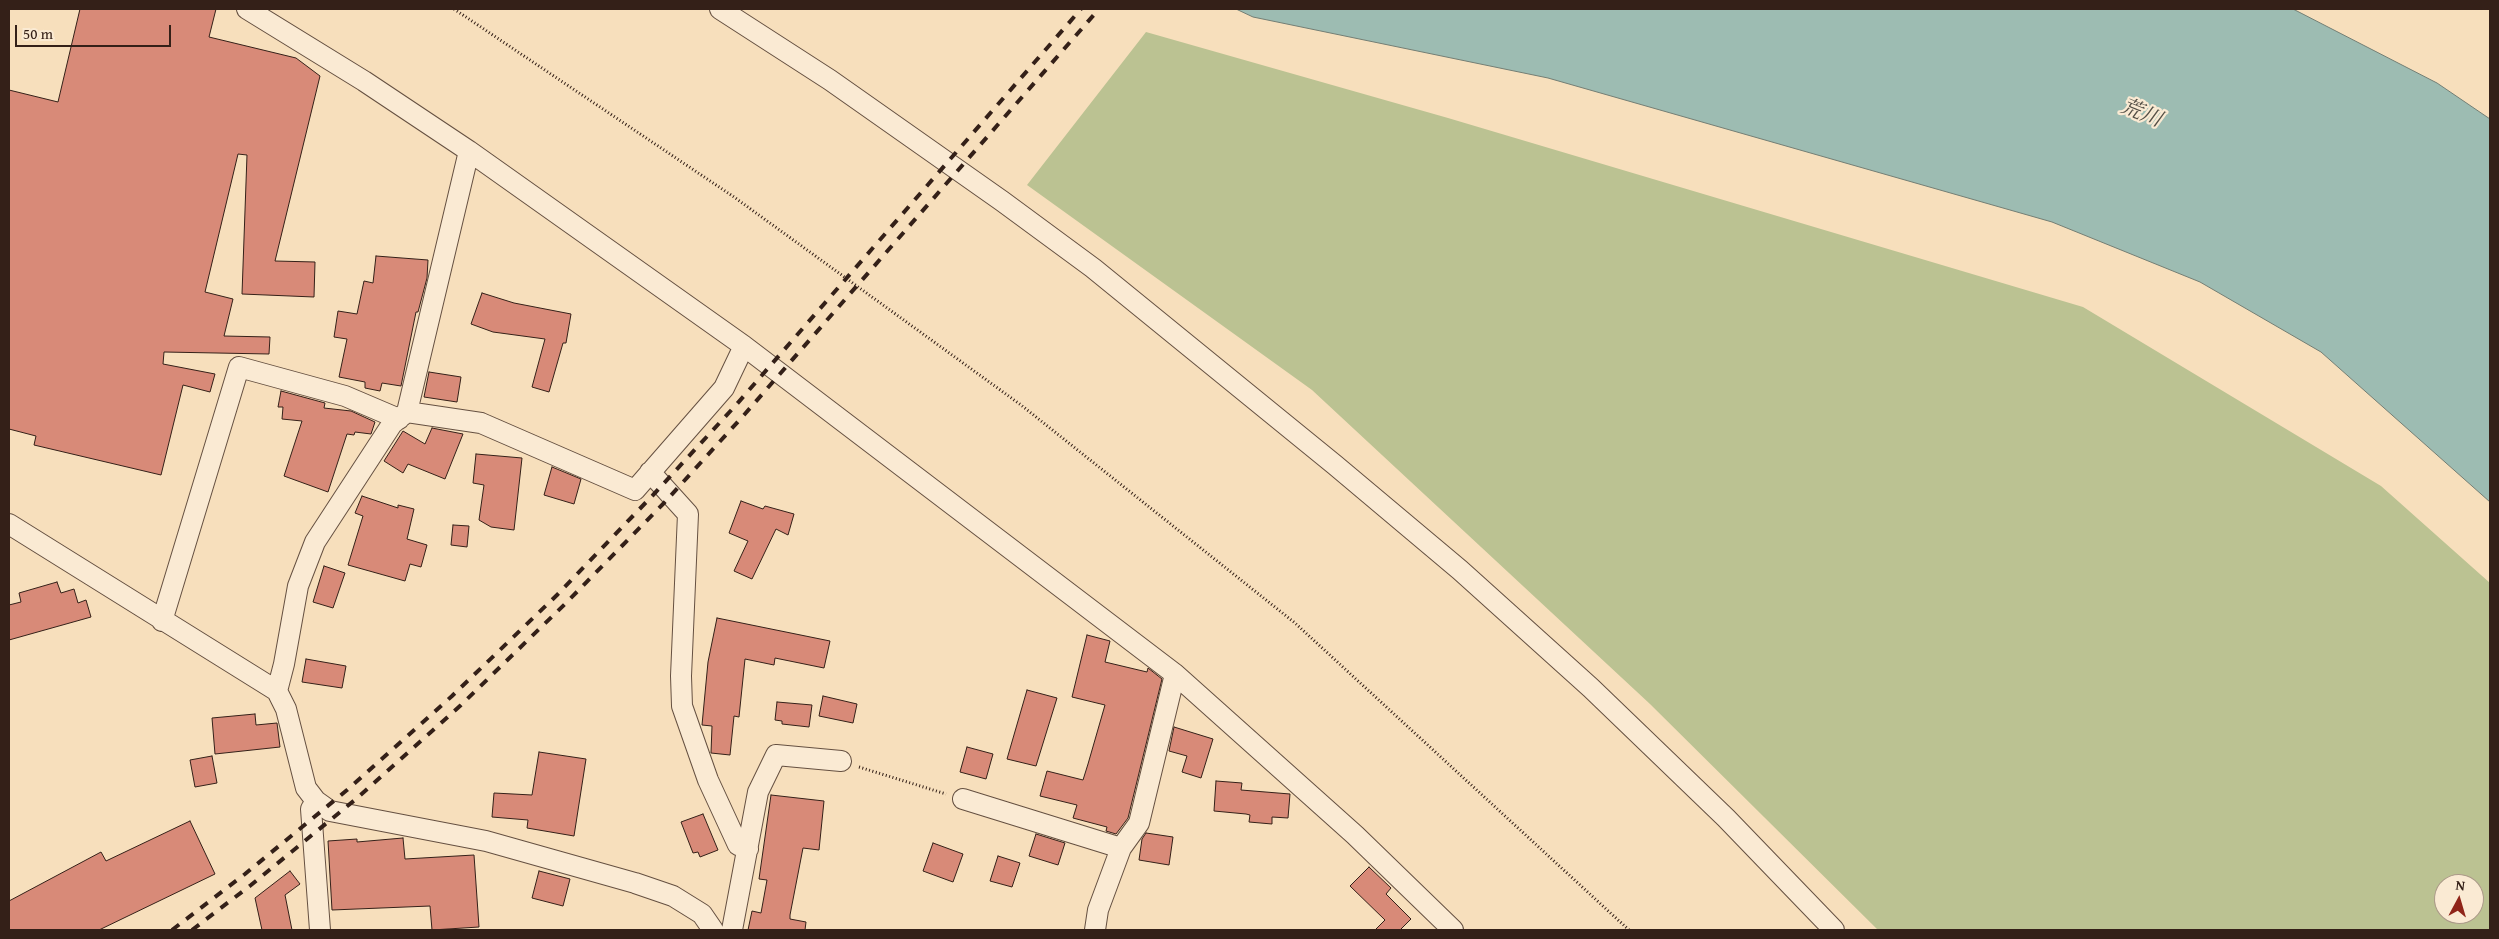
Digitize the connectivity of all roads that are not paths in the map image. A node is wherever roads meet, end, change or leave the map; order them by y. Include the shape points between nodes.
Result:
1 (246, 9) edge
2 (720, 9) edge
3 (469, 152) junction
4 (744, 346) junction
5 (403, 415) junction
6 (650, 472) junction
7 (9, 524) edge
8 (162, 621) junction
9 (1175, 674) junction
10 (277, 691) junction
11 (842, 761) road end
12 (963, 799) road end
13 (316, 801) junction
14 (1122, 848) junction
15 (748, 849) junction
16 (703, 925) edge
17 (320, 930) edge
18 (732, 930) edge
19 (1096, 930) edge
20 (1452, 930) edge
21 (1834, 930) edge

1 - 3 street via 364,80
2 - 21 street via 830,80 1063,246 1335,465 1460,570 1591,688 1726,818
3 - 4 street
3 - 5 street
4 - 6 street via 724,388
4 - 9 street
5 - 6 street via 481,423 635,490
5 - 8 street via 240,367
5 - 10 street via 392,424 315,542 298,586
6 - 15 street via 688,514 682,706 708,780 738,845
7 - 8 street
8 - 10 street
9 - 14 street via 1139,824
9 - 20 street via 1355,835
10 - 13 street via 286,709 306,788
11 - 15 street via 776,755 758,792
12 - 14 street
13 - 16 street via 330,811 486,841 635,883 673,896
13 - 17 street via 311,809
14 - 19 street via 1098,910
15 - 18 street

